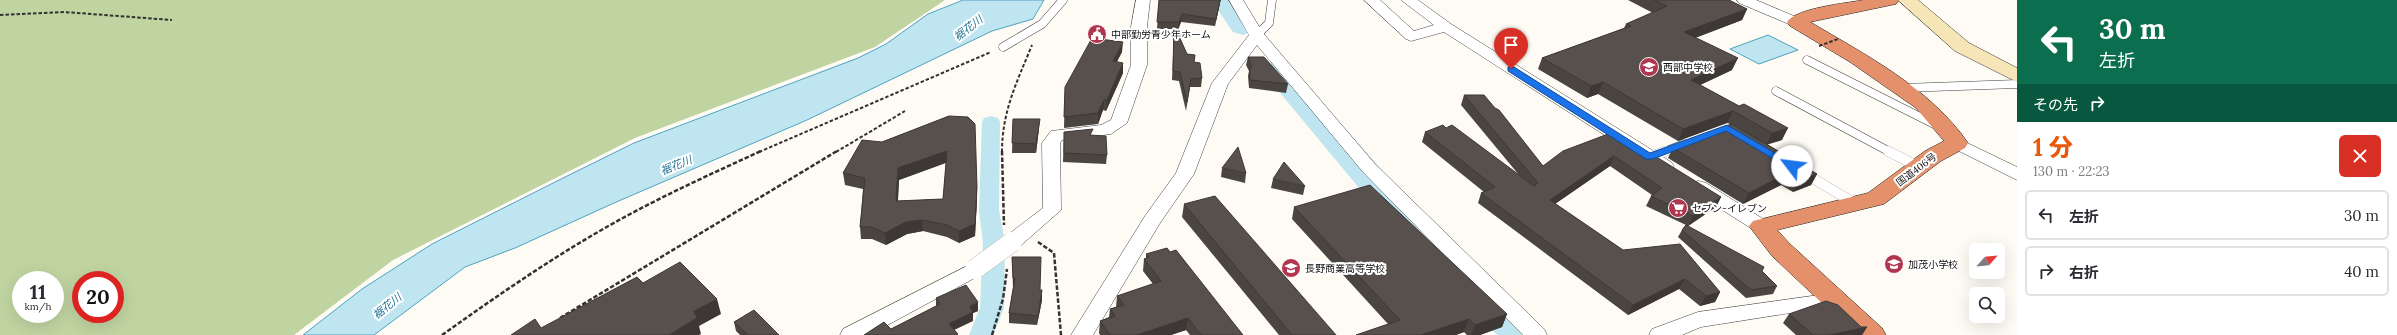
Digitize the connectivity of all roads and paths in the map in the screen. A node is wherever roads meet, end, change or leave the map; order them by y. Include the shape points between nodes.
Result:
1 (1063, 0) edge
2 (1143, 0) edge
3 (1236, 0) edge
4 (1272, 0) edge
5 (1371, 0) edge
6 (1408, 0) edge
7 (1744, 0) edge
8 (1890, 0) edge
9 (1907, 0) edge
10 (0, 15) edge
11 (172, 20) dead end
12 (1796, 22) junction
13 (1042, 24) junction
14 (1446, 27) junction
15 (1257, 35) junction
16 (1838, 39) dead end
17 (1819, 46) dead end
18 (1003, 47) joint
19 (1807, 60) dead end
20 (2017, 76) edge
21 (2017, 84) edge
22 (1900, 88) junction
23 (1776, 91) dead end
24 (905, 111) dead end
25 (1951, 136) junction
26 (1692, 141) edge
27 (1650, 157) junction
28 (1919, 167) junction
29 (1796, 168) edge
30 (2017, 174) edge
31 (1858, 205) junction
32 (1761, 226) junction
33 (1014, 235) junction
34 (1006, 263) dead end
35 (1834, 300) junction
36 (554, 322) edge
37 (442, 335) edge
38 (850, 335) edge
39 (992, 335) edge
40 (1061, 335) edge
41 (1082, 335) edge
42 (1536, 335) edge
43 (1660, 335) edge
44 (1873, 335) edge

1 - 13 lane
2 - 33 street via 1139,27 1139,65 1118,123 1105,130 1057,135 1051,143 1052,210
3 - 15 street
4 - 15 lane via 1270,23
5 - 14 street via 1411,36
6 - 14 street
7 - 12 street
8 - 12 highway via 1807,17
9 - 20 street via 1962,47
10 - 11 path via 16,12 88,14
12 - 22 highway via 1857,58
13 - 18 lane
13 - 33 path via 1006,111 1002,130
14 - 27 street
15 - 41 street via 1220,84 1185,174 1152,220
15 - 42 street via 1369,168
16 - 17 path, bridge
18 - 37 path via 764,149 636,211 506,289
19 - 25 lane
21 - 22 lane
22 - 25 highway via 1923,104
23 - 28 lane
24 - 36 path via 738,209
25 - 28 highway, 国道406号
25 - 30 street
26 - 27 lane
27 - 32 street
28 - 31 highway, 国道406号 via 1876,199
29 - 31 lane
31 - 32 highway, 国道406号
32 - 35 highway via 1781,250
33 - 38 street, bridge via 975,270
33 - 40 path via 1054,253
34 - 39 path via 1003,299
35 - 43 street via 1698,320
35 - 44 highway

